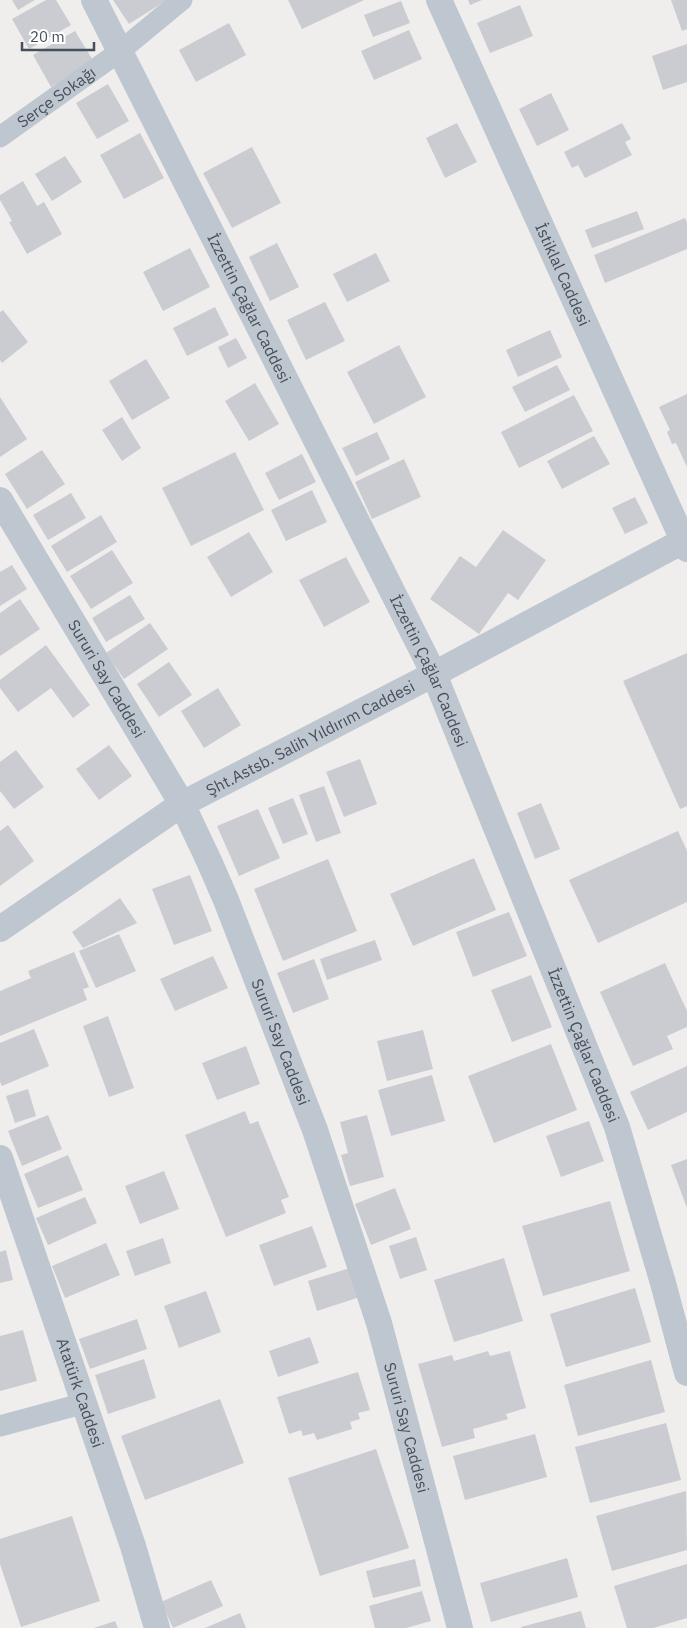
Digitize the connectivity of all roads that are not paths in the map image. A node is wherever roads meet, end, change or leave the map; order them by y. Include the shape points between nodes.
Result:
1 (94, 0) edge
2 (182, 0) edge
3 (439, 0) edge
4 (119, 52) junction
5 (0, 137) edge
6 (0, 500) edge
7 (686, 543) edge
8 (434, 674) junction
9 (182, 804) junction
10 (0, 929) edge
11 (0, 1158) edge
12 (687, 1373) edge
13 (85, 1403) junction
14 (0, 1426) edge
15 (156, 1628) edge
16 (460, 1628) edge

1 - 4 street, İzzettin Çağlar Caddesi
2 - 4 street, Serçe Sokağı
3 - 7 street, İstiklal Caddesi
4 - 5 street, Serçe Sokağı
4 - 8 street, İzzettin Çağlar Caddesi
6 - 9 street, Sururi Say Caddesi
7 - 8 street, Şht.Astsb. Salih Yıldırım Caddesi
8 - 9 street, Şht.Astsb. Salih Yıldırım Caddesi
8 - 12 street, İzzettin Çağlar Caddesi via 617,1127
9 - 10 street, Şht.Astsb. Salih Yıldırım Caddesi
9 - 16 street, Sururi Say Caddesi via 226,900 315,1130 379,1323
11 - 13 street, Atatürk Caddesi
13 - 14 street
13 - 15 street, Atatürk Caddesi via 133,1546

